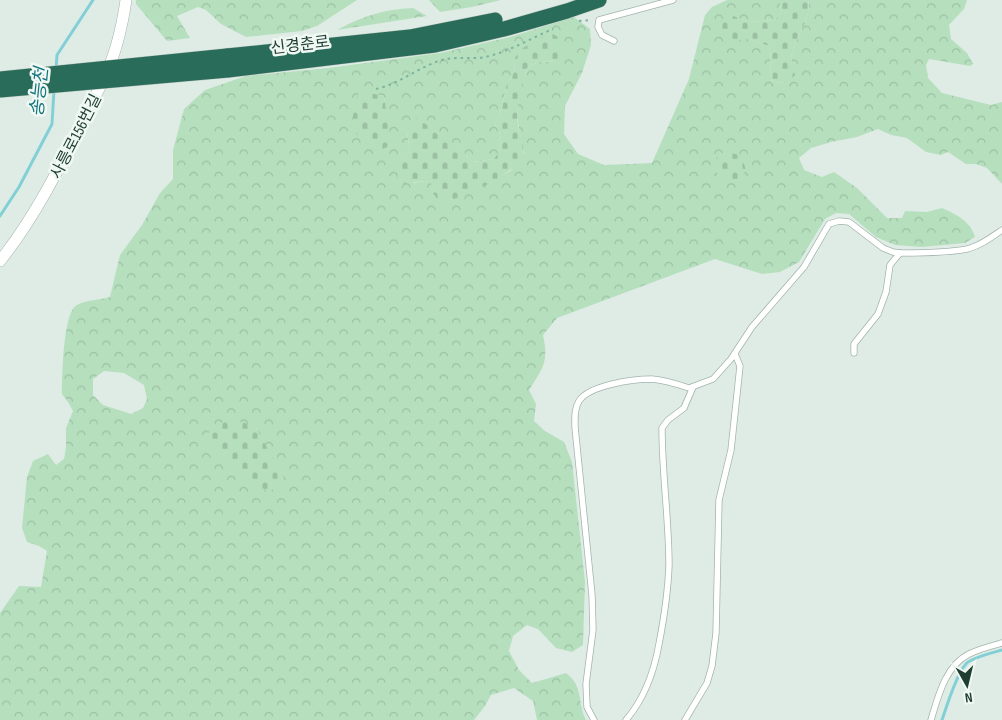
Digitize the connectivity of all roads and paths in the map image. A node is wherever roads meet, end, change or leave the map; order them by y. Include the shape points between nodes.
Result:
1 (126, 0) edge
2 (569, 0) edge
3 (599, 0) edge
4 (673, 0) edge
5 (599, 20) junction
6 (574, 23) dead end
7 (560, 27) dead end
8 (614, 41) dead end
9 (228, 63) junction
10 (0, 79) edge
11 (376, 89) dead end
12 (0, 90) edge
13 (1002, 230) edge
14 (900, 253) junction
15 (0, 262) edge
16 (854, 353) dead end
17 (735, 354) junction
18 (693, 387) junction
19 (1002, 643) edge
20 (594, 720) edge
21 (626, 720) edge
22 (685, 720) edge
23 (931, 720) edge

1 - 15 street, 사릉로156번길 via 110,66 103,81 40,201
2 - 9 highway, 신경춘로 via 489,22 410,37
3 - 9 highway, 신경춘로 via 504,29 435,45
4 - 5 lane
5 - 6 path
5 - 8 lane via 602,36
7 - 11 path via 497,54 437,61 390,86
9 - 10 highway, 신경춘로, bridge
9 - 12 highway, 신경춘로, bridge
13 - 14 lane via 969,248
14 - 16 lane via 890,265 886,292 878,314 854,344
14 - 17 lane via 883,248 849,222 829,224 804,267 752,327
17 - 18 lane via 713,379
17 - 22 lane via 740,366 731,450 719,500 716,633 712,666 707,684
18 - 20 lane via 651,379 602,387 579,400 575,413 592,604 587,707
18 - 21 lane via 684,408 662,428 668,589 654,668 644,696
19 - 23 lane via 974,652 957,663 943,685

